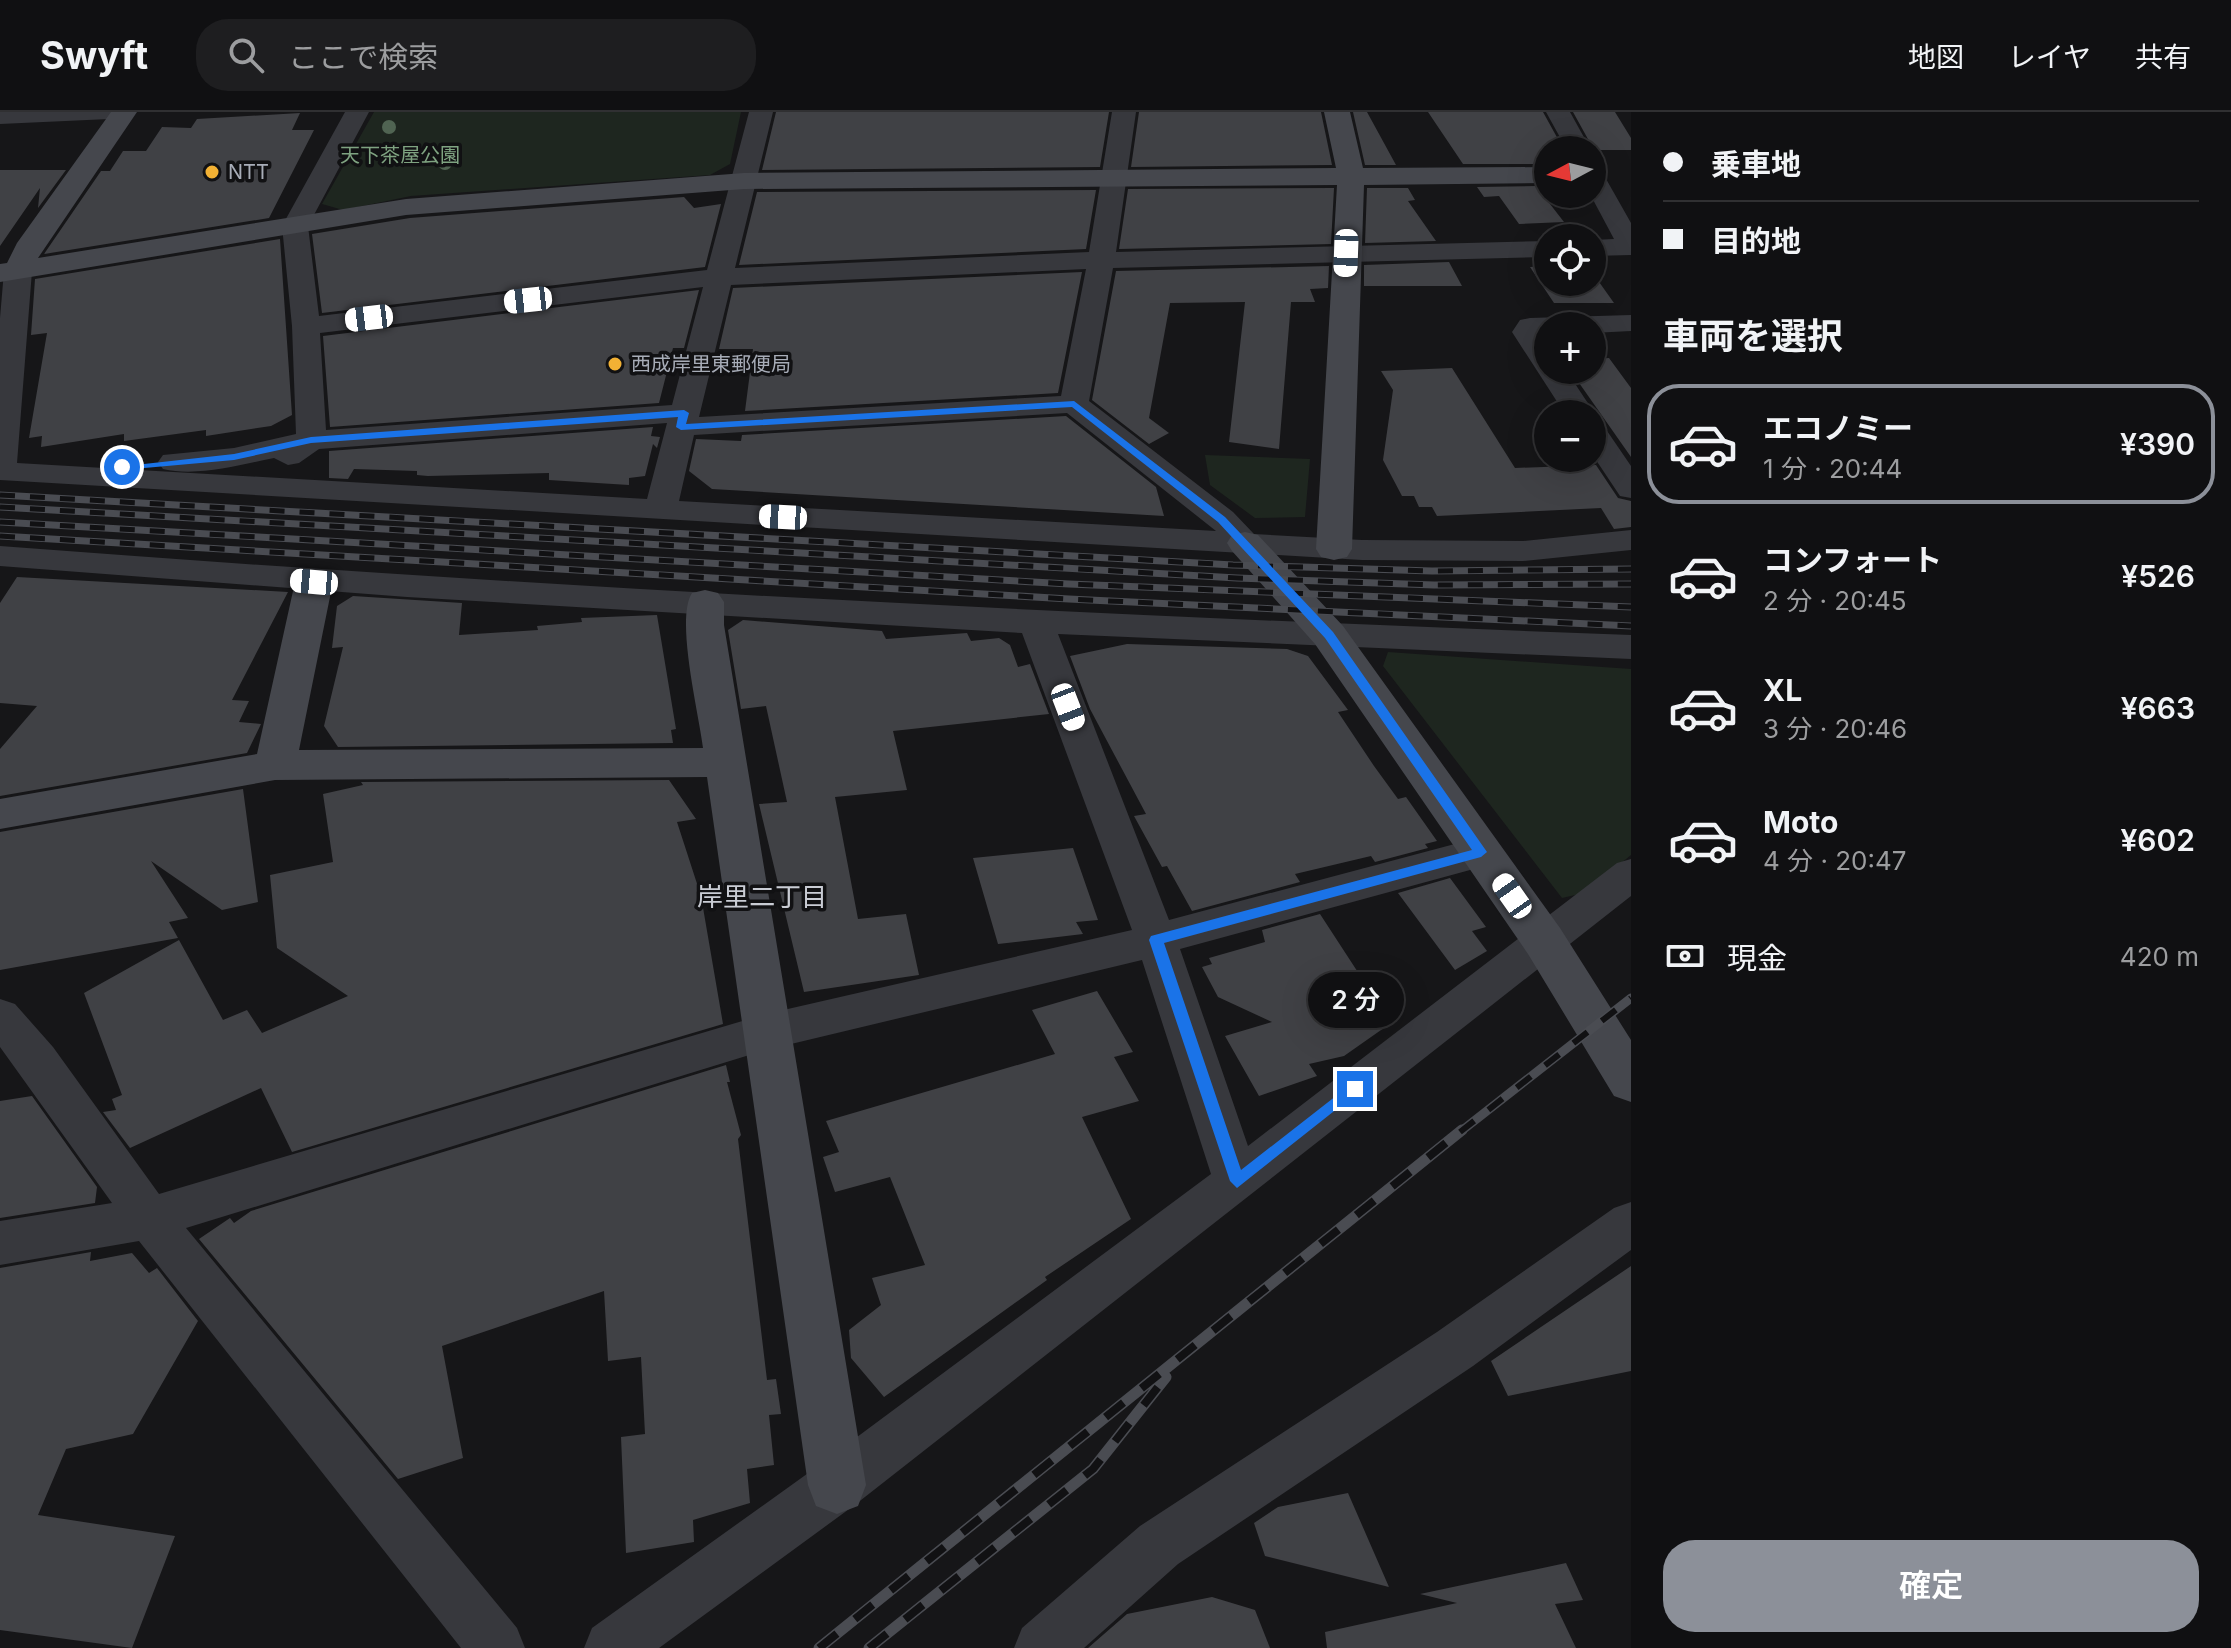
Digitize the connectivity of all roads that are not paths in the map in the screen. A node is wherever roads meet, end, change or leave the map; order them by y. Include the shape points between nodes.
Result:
1 (109, 112) edge
2 (124, 112) edge
3 (357, 112) edge
4 (761, 112) edge
5 (1124, 112) edge
6 (1337, 112) edge
7 (1558, 112) edge
8 (0, 117) edge
9 (1571, 136) edge
10 (1351, 174) junction
11 (1534, 175) edge
12 (1116, 179) junction
13 (744, 181) junction
14 (1606, 201) edge
15 (295, 226) junction
16 (1631, 247) edge
17 (1606, 248) edge
18 (1534, 249) edge
19 (1346, 253) junction
20 (1100, 260) junction
21 (9, 272) edge
22 (718, 277) junction
23 (1631, 323) edge
24 (1606, 324) edge
25 (306, 326) junction
26 (1534, 326) edge
27 (1534, 345) edge
28 (1074, 404) junction
29 (682, 420) junction
30 (311, 440) junction
31 (1606, 452) edge
32 (0, 471) edge
33 (39, 474) junction
34 (1631, 489) edge
35 (297, 490) junction
36 (660, 511) junction
37 (1631, 540) edge
38 (1245, 543) junction
39 (1334, 549) junction
40 (0, 556) edge
41 (314, 582) junction
42 (705, 602) junction
43 (1035, 620) junction
44 (1329, 635) junction
45 (1631, 647) edge
46 (726, 762) junction
47 (275, 765) junction
48 (0, 814) edge
49 (1481, 852) junction
50 (1631, 874) edge
51 (1156, 940) junction
52 (1544, 941) junction
53 (0, 1016) edge
54 (766, 1032) junction
55 (1631, 1082) edge
56 (1237, 1181) junction
57 (149, 1218) junction
58 (1631, 1223) edge
59 (0, 1243) edge
60 (837, 1485) junction
61 (497, 1648) edge
62 (612, 1648) edge
63 (1042, 1648) edge

1 - 8 street
2 - 21 street
3 - 15 street
4 - 13 street
5 - 12 street
6 - 10 street
7 - 9 street
10 - 11 street
10 - 12 street
10 - 19 street
12 - 13 street
12 - 20 street
13 - 15 street via 406,207
13 - 22 street
14 - 16 street
15 - 21 street
15 - 25 street
16 - 17 street
18 - 19 street
19 - 20 street
19 - 39 street
20 - 22 street
20 - 28 street
21 - 32 street
22 - 25 street
22 - 29 street
23 - 24 street
25 - 30 street
26 - 27 street via 1526,332
28 - 29 street
28 - 38 street via 1222,519
29 - 30 street
29 - 36 street
30 - 33 street via 234,457
30 - 35 street via 285,458 284,470
31 - 34 street
32 - 33 street
33 - 35 street
35 - 36 street
36 - 38 street
37 - 39 street via 1523,551
38 - 39 street
38 - 44 street
40 - 41 street
41 - 42 street
41 - 47 street
42 - 43 street
42 - 46 street
43 - 44 street
43 - 51 street
44 - 45 street
44 - 49 street
46 - 47 street
46 - 54 street
47 - 48 street
49 - 51 street
49 - 52 street
50 - 52 street
51 - 54 street
51 - 56 street
52 - 55 street
52 - 56 street
53 - 57 street
54 - 57 street
54 - 60 street
56 - 60 street
57 - 59 street
57 - 61 street
58 - 63 street via 1455,1349 1159,1545
60 - 62 street

